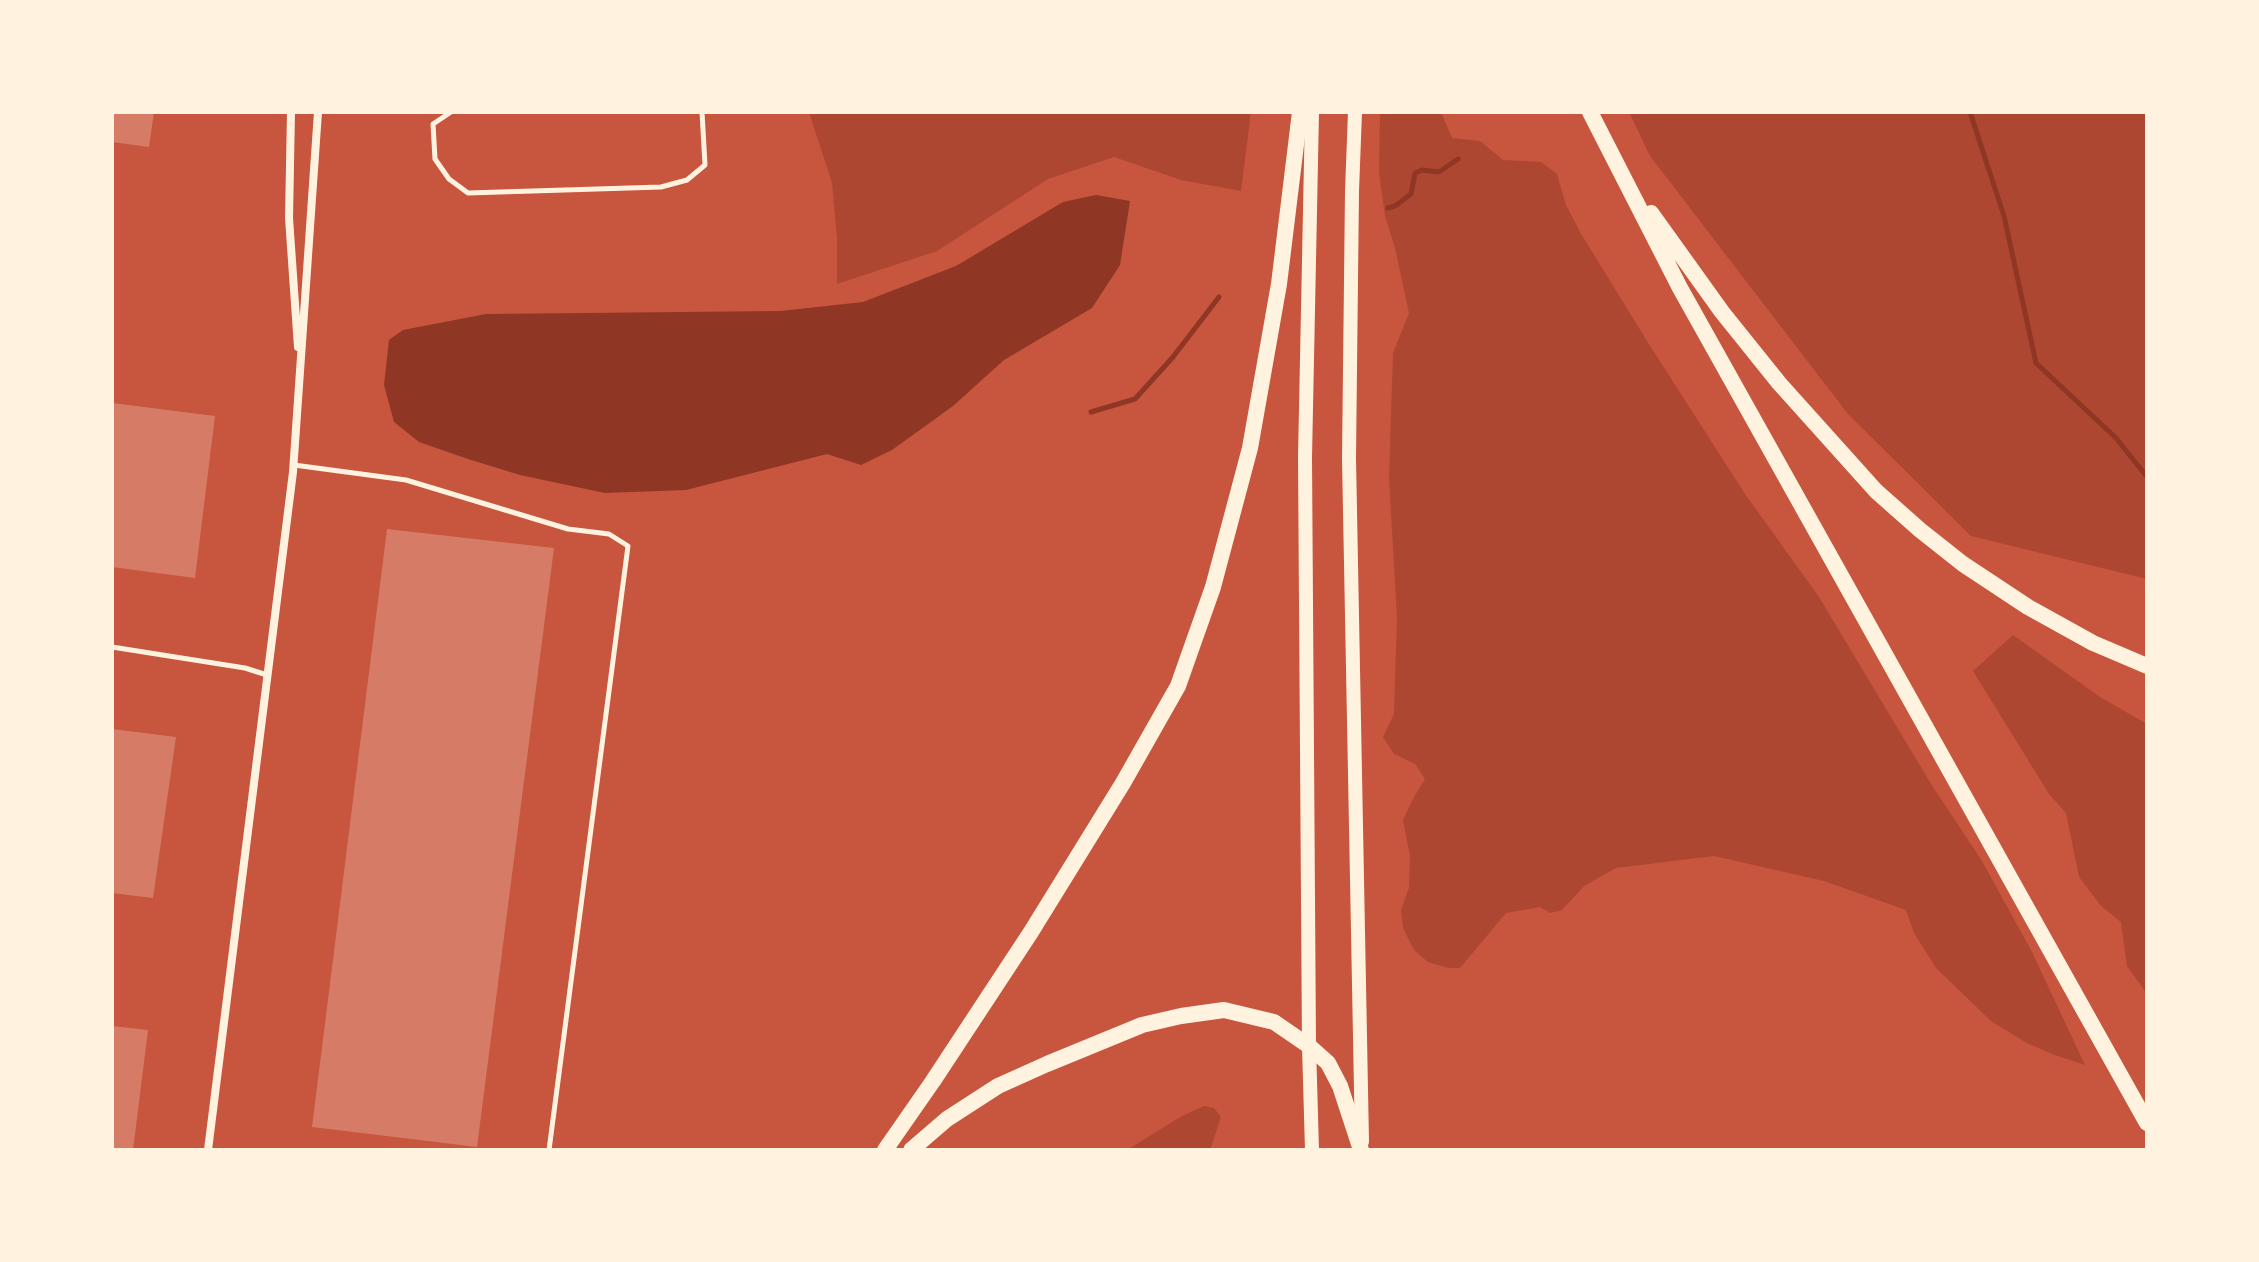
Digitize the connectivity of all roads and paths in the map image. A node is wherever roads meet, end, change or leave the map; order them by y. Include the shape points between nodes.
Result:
1 (291, 112) edge
2 (318, 112) edge
3 (451, 112) edge
4 (702, 112) edge
5 (1300, 112) edge
6 (1312, 112) edge
7 (1355, 112) edge
8 (1590, 112) edge
9 (1617, 166) junction
10 (301, 380) junction
11 (294, 465) junction
12 (112, 647) edge
13 (2147, 666) edge
14 (267, 675) junction
15 (1309, 1046) junction
16 (2147, 1123) edge
17 (208, 1150) edge
18 (549, 1150) edge
19 (885, 1150) edge
20 (911, 1150) edge
21 (1312, 1150) edge
22 (1362, 1150) edge

1 - 10 street via 289,218
2 - 10 street
3 - 4 lane via 433,124 435,159 468,193 661,187 687,180 705,165
5 - 19 highway via 1279,284 1250,448 1213,587 1178,686 1031,932
6 - 15 main road via 1305,457
7 - 22 main road via 1349,458
8 - 9 highway
9 - 13 highway via 1722,312 1876,491 1952,555 2028,607
9 - 16 highway
10 - 11 street
11 - 14 street
11 - 18 lane via 406,480 568,529 609,534 628,546
12 - 14 lane
14 - 17 street
15 - 20 highway via 1274,1022 1224,1010 1142,1025 998,1086
15 - 21 main road
15 - 22 highway via 1328,1063 1340,1086

